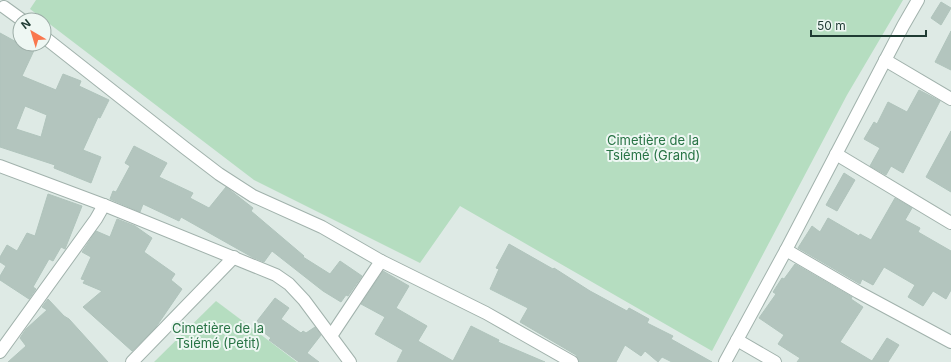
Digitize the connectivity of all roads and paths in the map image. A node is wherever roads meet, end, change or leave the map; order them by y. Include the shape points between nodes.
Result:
1 (918, 0) edge
2 (52, 43) edge
3 (885, 60) junction
4 (951, 99) edge
5 (836, 154) junction
6 (0, 166) edge
7 (104, 205) junction
8 (951, 223) edge
9 (786, 250) junction
10 (234, 257) junction
11 (381, 260) junction
12 (331, 336) junction
13 (737, 340) junction
14 (951, 342) edge
15 (0, 352) edge
16 (132, 362) edge
17 (350, 362) edge
18 (572, 362) edge
19 (724, 362) edge
20 (775, 362) edge

1 - 3 street
2 - 11 street via 225,178 253,196 322,227
3 - 4 street
3 - 5 street
5 - 8 street
5 - 9 street
6 - 7 street
7 - 10 street
7 - 15 street
9 - 13 street
9 - 14 street
10 - 12 street via 276,275 289,284
10 - 16 street
11 - 12 street
11 - 18 street via 486,312
12 - 17 street
13 - 19 street
13 - 20 street

